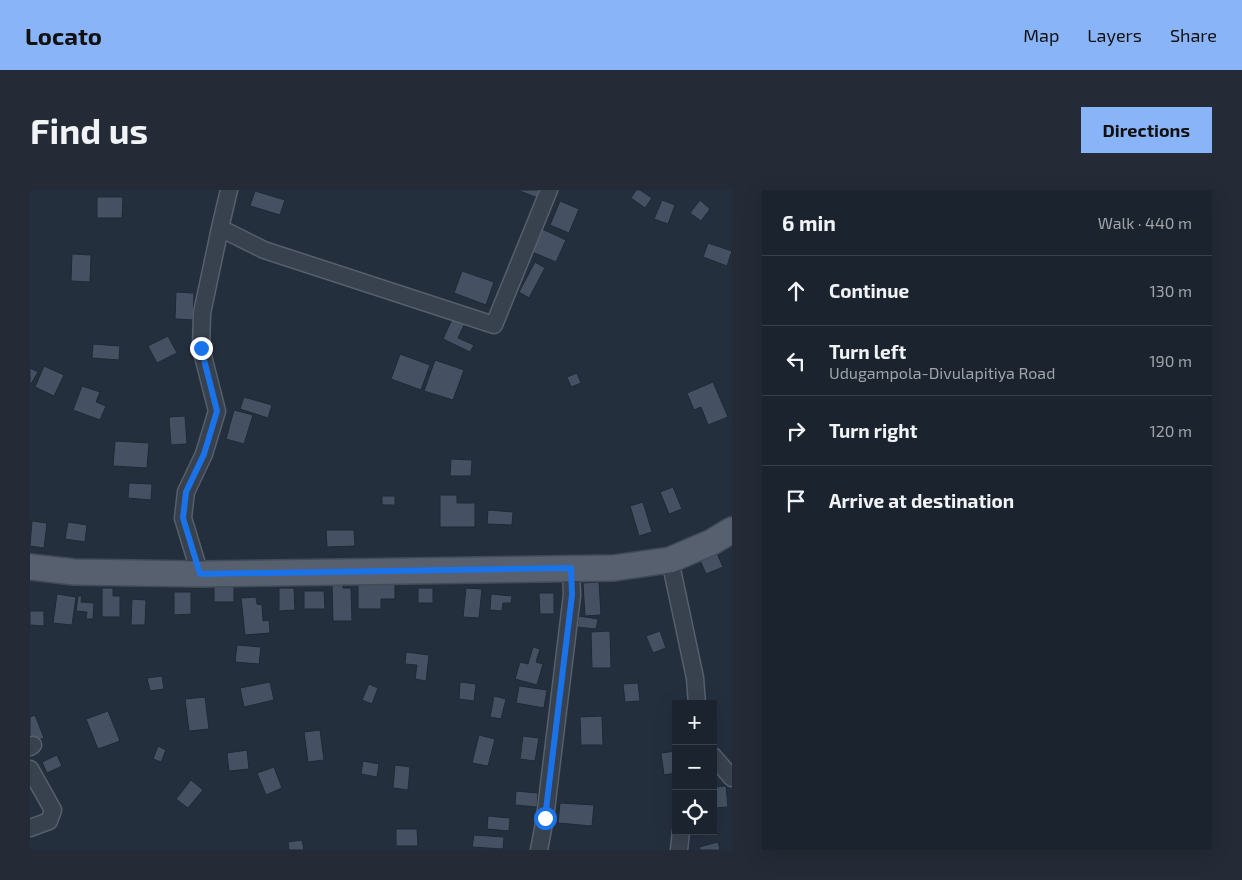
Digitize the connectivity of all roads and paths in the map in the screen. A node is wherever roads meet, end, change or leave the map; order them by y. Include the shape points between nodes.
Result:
1 (229, 190) edge
2 (549, 190) edge
3 (220, 228) junction
4 (732, 530) edge
5 (670, 560) junction
6 (30, 567) edge
7 (571, 568) junction
8 (200, 574) junction
9 (697, 700) edge
10 (717, 761) edge
11 (30, 769) edge
12 (732, 778) edge
13 (30, 828) edge
14 (680, 835) edge
15 (539, 850) edge
16 (680, 850) edge

1 - 3 street
2 - 3 street via 494,325 264,250
3 - 8 street via 202,313 201,348 217,411 204,454 186,492 183,518
4 - 5 main road
5 - 7 main road via 614,568
5 - 9 street
6 - 8 main road via 74,572
7 - 8 main road
7 - 15 street via 572,595
10 - 12 street
11 - 13 street via 53,810 49,821
14 - 16 street

